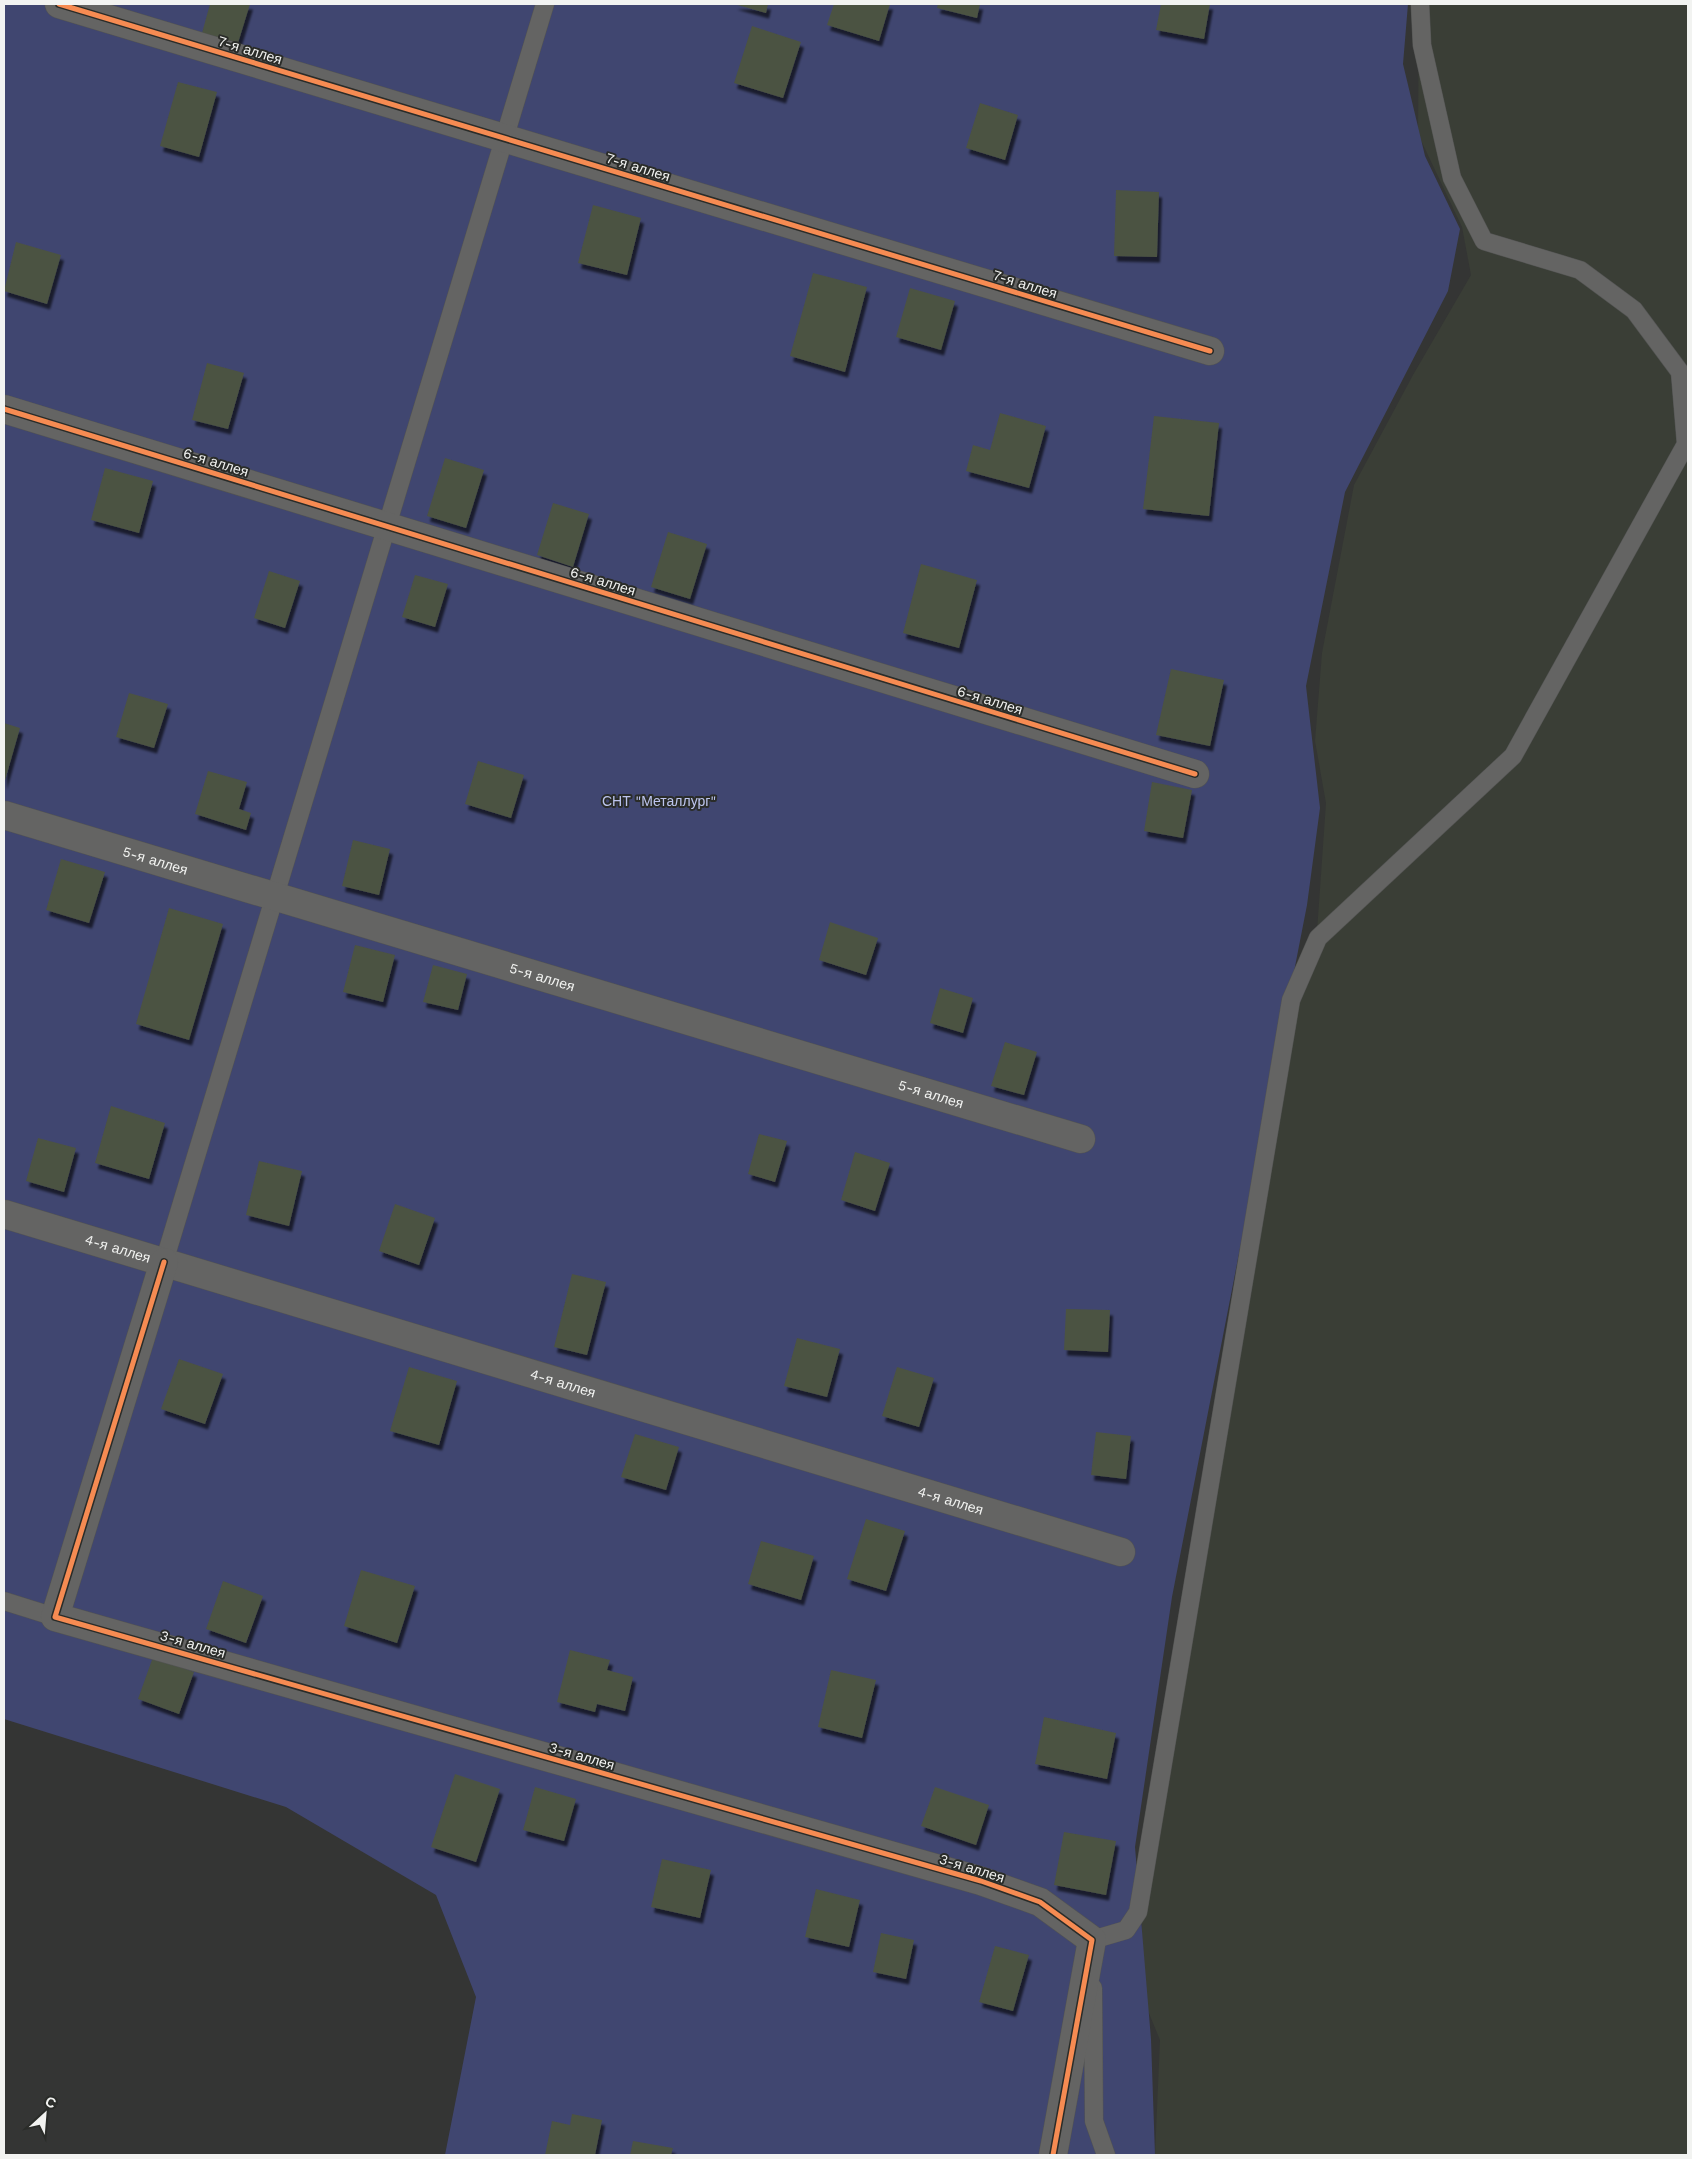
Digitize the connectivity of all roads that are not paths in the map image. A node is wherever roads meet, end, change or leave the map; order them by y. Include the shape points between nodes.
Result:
1 (59, 4) edge
2 (545, 4) edge
3 (1420, 4) edge
4 (504, 138) junction
5 (1210, 351) dead end
6 (4, 409) edge
7 (387, 526) junction
8 (1195, 774) dead end
9 (4, 815) edge
10 (275, 897) junction
11 (1081, 1139) dead end
12 (4, 1214) edge
13 (164, 1262) junction
14 (1121, 1552) dead end
15 (4, 1601) edge
16 (55, 1617) junction
17 (1092, 1940) junction
18 (1053, 2155) edge
19 (1106, 2155) edge

1 - 4 street, 7-я аллея
2 - 4 lane
3 - 17 lane via 1422,45 1452,178 1484,241 1580,270 1634,310 1680,372 1686,444 1513,756 1318,938 1291,1000 1138,1912 1126,1930
4 - 5 street, 7-я аллея
4 - 7 lane
6 - 7 street, 6-я аллея
7 - 8 street, 6-я аллея
7 - 10 lane
9 - 10 street, 5-я аллея
10 - 11 street, 5-я аллея
10 - 13 lane
12 - 13 street, 4-я аллея
13 - 14 street, 4-я аллея
13 - 16 street
15 - 16 lane, 3-я аллея
16 - 17 street, 3-я аллея via 981,1881 1040,1902
17 - 18 street
17 - 19 lane via 1094,2121

